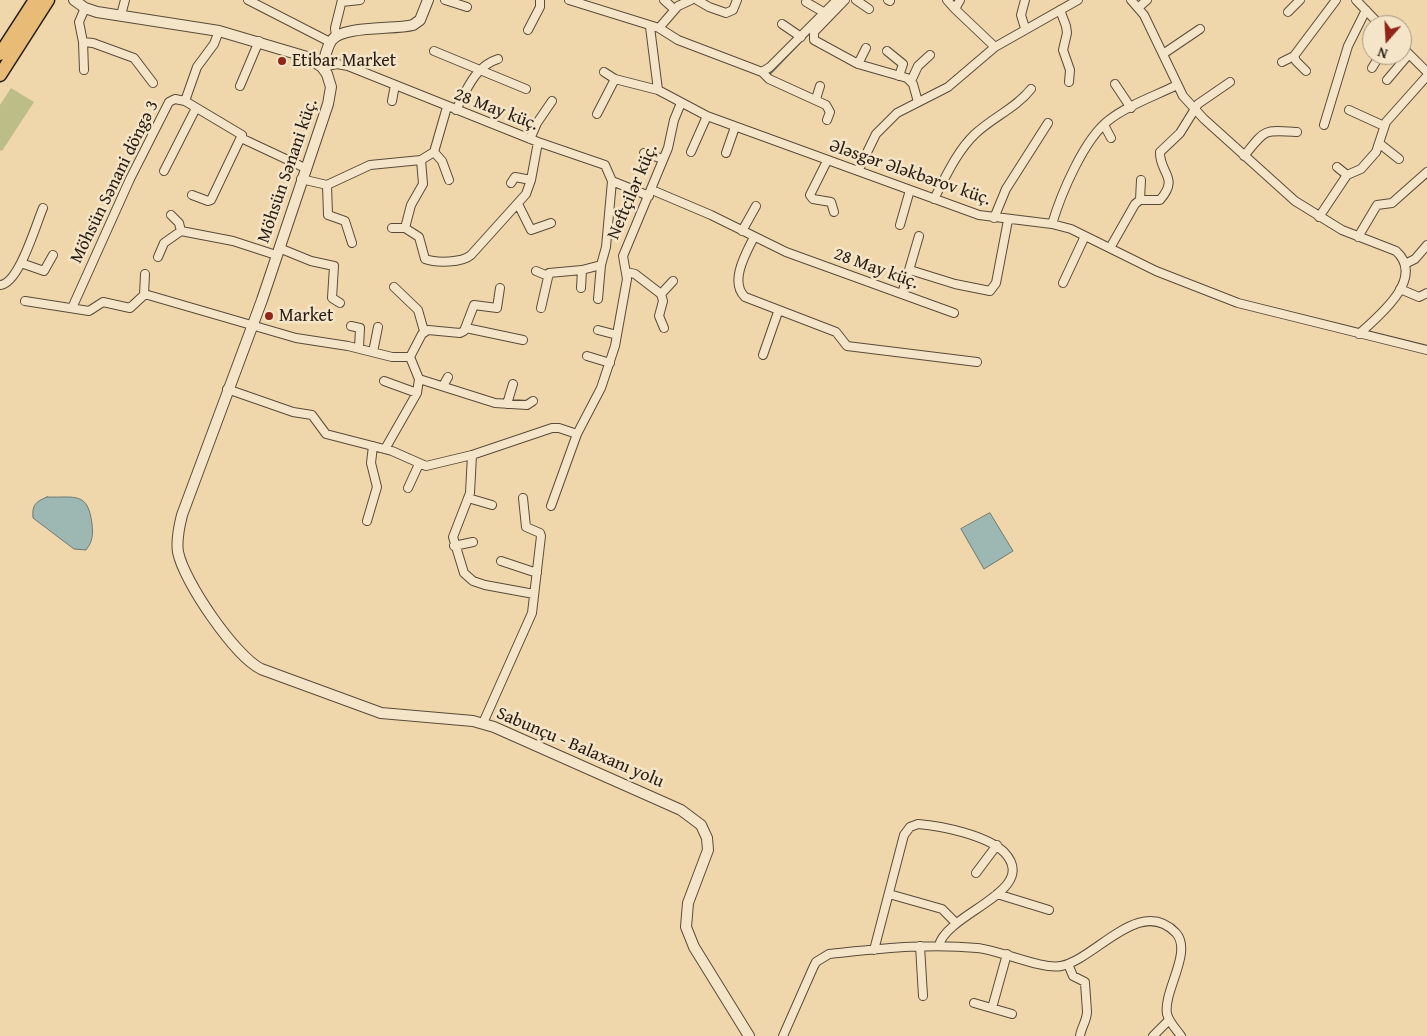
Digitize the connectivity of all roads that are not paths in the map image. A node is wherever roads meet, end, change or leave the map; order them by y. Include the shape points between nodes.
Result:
1 (35, 0) edge
2 (48, 0) edge
3 (74, 0) edge
4 (125, 0) edge
5 (249, 0) edge
6 (360, 0) edge
7 (428, 0) edge
8 (445, 0) edge
9 (540, 0) edge
10 (569, 0) edge
11 (664, 0) edge
12 (691, 0) edge
13 (697, 0) edge
14 (737, 0) edge
15 (837, 0) edge
16 (845, 0) edge
17 (856, 0) edge
18 (947, 0) edge
19 (960, 0) edge
20 (1025, 0) edge
21 (1078, 0) edge
22 (1131, 0) edge
23 (1147, 0) edge
24 (1300, 0) edge
25 (1336, 0) edge
26 (1356, 0) edge
27 (342, 1) edge
28 (806, 2) dead end
29 (260, 3) edge
30 (467, 7) dead end
31 (1139, 7) junction
32 (85, 8) junction
33 (674, 9) junction
34 (869, 9) dead end
35 (955, 9) junction
36 (1060, 10) junction
37 (1366, 10) junction
38 (1288, 12) dead end
39 (825, 13) junction
40 (1371, 15) edge
41 (121, 16) junction
42 (782, 24) dead end
43 (650, 27) junction
44 (659, 28) junction
45 (1025, 28) junction
46 (1200, 29) dead end
47 (528, 30) dead end
48 (219, 31) junction
49 (801, 37) junction
50 (333, 39) junction
51 (258, 41) junction
52 (83, 42) junction
53 (995, 47) junction
54 (866, 48) dead end
55 (434, 51) dead end
56 (887, 51) dead end
57 (0, 54) edge
58 (1163, 54) junction
59 (930, 56) dead end
60 (1294, 56) junction
61 (1412, 57) edge
62 (498, 59) dead end
63 (1282, 62) dead end
64 (858, 64) junction
65 (1374, 65) edge
66 (1400, 65) edge
67 (322, 67) junction
68 (1372, 68) dead end
69 (481, 69) junction
70 (84, 70) dead end
71 (1306, 71) dead end
72 (604, 72) dead end
73 (762, 72) junction
74 (1427, 74) edge
75 (0, 75) edge
76 (899, 76) junction
77 (615, 79) junction
78 (911, 80) junction
79 (1388, 80) dead end
80 (1070, 82) dead end
81 (1230, 82) dead end
82 (153, 83) dead end
83 (1115, 84) dead end
84 (1177, 85) junction
85 (240, 86) dead end
86 (395, 86) junction
87 (820, 86) dead end
88 (526, 89) dead end
89 (1031, 89) dead end
90 (658, 90) junction
91 (816, 99) junction
92 (185, 101) junction
93 (392, 101) dead end
94 (552, 101) dead end
95 (918, 102) junction
96 (681, 103) junction
97 (447, 107) junction
98 (196, 108) junction
99 (1131, 108) junction
100 (1194, 109) junction
101 (456, 110) junction
102 (1349, 110) dead end
103 (597, 114) dead end
104 (707, 116) junction
105 (827, 120) dead end
106 (1048, 123) dead end
107 (1104, 125) junction
108 (1324, 125) dead end
109 (1384, 126) junction
110 (735, 127) junction
111 (1297, 132) dead end
112 (242, 138) junction
113 (1111, 138) dead end
114 (530, 139) junction
115 (538, 142) junction
116 (1380, 144) junction
117 (434, 152) junction
118 (692, 152) dead end
119 (726, 152) dead end
120 (644, 153) dead end
121 (1244, 156) junction
122 (1398, 159) dead end
123 (421, 160) junction
124 (663, 160) junction
125 (828, 161) junction
126 (305, 168) junction
127 (1337, 168) dead end
128 (164, 170) dead end
129 (858, 172) junction
130 (1427, 172) edge
131 (1347, 175) junction
132 (302, 180) junction
133 (449, 180) dead end
134 (531, 180) junction
135 (612, 180) junction
136 (1141, 180) dead end
137 (511, 183) dead end
138 (327, 185) junction
139 (910, 190) junction
140 (650, 193) junction
141 (192, 195) dead end
142 (934, 199) junction
143 (1140, 200) junction
144 (518, 204) junction
145 (756, 206) dead end
146 (43, 208) dead end
147 (834, 212) dead end
148 (171, 215) dead end
149 (1319, 216) junction
150 (994, 218) junction
151 (1008, 220) junction
152 (551, 223) dead end
153 (1052, 224) junction
154 (900, 225) dead end
155 (392, 228) dead end
156 (405, 228) junction
157 (181, 231) junction
158 (742, 231) junction
159 (919, 236) dead end
160 (1085, 236) junction
161 (1358, 236) junction
162 (754, 237) junction
163 (352, 243) dead end
164 (1427, 245) edge
165 (1110, 248) junction
166 (278, 252) junction
167 (53, 255) dead end
168 (158, 257) dead end
169 (21, 263) junction
170 (1406, 264) junction
171 (601, 265) junction
172 (582, 270) junction
173 (910, 270) junction
174 (536, 271) dead end
175 (626, 272) junction
176 (145, 274) dead end
177 (548, 276) junction
178 (673, 281) dead end
179 (1064, 283) dead end
180 (0, 285) edge
181 (394, 287) dead end
182 (500, 288) dead end
183 (580, 288) dead end
184 (1400, 289) junction
185 (1427, 293) edge
186 (661, 294) junction
187 (902, 294) junction
188 (144, 295) junction
189 (598, 299) dead end
190 (25, 301) dead end
191 (340, 303) dead end
192 (72, 308) junction
193 (541, 308) dead end
194 (778, 312) junction
195 (954, 313) dead end
196 (254, 324) junction
197 (352, 326) dead end
198 (378, 327) dead end
199 (466, 328) junction
200 (664, 328) dead end
201 (598, 330) dead end
202 (424, 331) junction
203 (1359, 334) junction
204 (617, 335) junction
205 (523, 340) dead end
206 (359, 348) junction
207 (1427, 350) edge
208 (373, 352) junction
209 (764, 355) dead end
210 (587, 356) dead end
211 (410, 357) junction
212 (977, 362) dead end
213 (610, 363) junction
214 (448, 377) dead end
215 (420, 379) junction
216 (384, 381) dead end
217 (513, 384) dead end
218 (443, 386) junction
219 (227, 389) junction
220 (417, 393) junction
221 (533, 401) dead end
222 (507, 404) junction
223 (577, 434) junction
224 (373, 446) junction
225 (385, 449) junction
226 (472, 455) junction
227 (419, 464) junction
228 (408, 488) dead end
229 (468, 498) junction
230 (523, 498) dead end
231 (492, 505) dead end
232 (551, 506) dead end
233 (367, 521) dead end
234 (473, 542) dead end
235 (454, 546) junction
236 (501, 561) dead end
237 (537, 573) junction
238 (534, 594) junction
239 (483, 723) junction
240 (997, 845) junction
241 (976, 873) dead end
242 (890, 894) junction
243 (997, 894) junction
244 (1049, 910) dead end
245 (955, 922) junction
246 (939, 944) junction
247 (920, 946) junction
248 (874, 950) junction
249 (1007, 954) junction
250 (1068, 964) junction
251 (923, 996) dead end
252 (974, 1003) dead end
253 (992, 1008) junction
254 (1012, 1014) dead end
255 (1169, 1020) junction
256 (749, 1036) edge
257 (783, 1036) edge
258 (1080, 1036) edge
259 (1152, 1036) edge
260 (1181, 1036) edge

1 - 57 main road
2 - 75 main road
3 - 32 street
4 - 41 street
5 - 29 street
6 - 27 street
7 - 50 street via 420,20 414,25 353,32
8 - 30 street
9 - 47 street via 540,7
10 - 43 street
11 - 33 street
12 - 33 street
13 - 14 street via 726,13 733,10
15 - 39 street
16 - 64 street via 812,38
17 - 34 street
18 - 35 street
19 - 35 street
20 - 45 street via 1021,15
21 - 36 street
22 - 31 street
23 - 31 street
24 - 38 street
25 - 60 street
26 - 37 street
27 - 50 street
28 - 39 street
29 - 50 street
31 - 58 street
32 - 41 street
32 - 52 street via 79,24
33 - 44 street
35 - 53 street
36 - 45 street
36 - 80 street via 1066,26 1063,50 1070,70
37 - 40 street
37 - 108 street via 1348,46
39 - 49 street
41 - 48 street
42 - 49 street
43 - 44 street
43 - 90 street
44 - 73 street via 678,40
45 - 53 street
46 - 58 street
48 - 51 street
48 - 92 street, Möhsün Sənani döngə 3 via 214,44 197,67
49 - 73 street
50 - 67 street
51 - 67 street via 298,54
51 - 85 street
52 - 70 street
52 - 82 street via 134,58
53 - 95 street via 960,78
54 - 64 street
55 - 69 street
56 - 76 street via 903,64
58 - 84 street
59 - 78 street via 918,66
60 - 63 street
60 - 71 street
61 - 74 street
62 - 69 street
64 - 76 street
65 - 68 street
66 - 79 street
67 - 86 street, 28 May küç. via 342,64
67 - 126 street, Möhsün Sənani küç. via 330,81 330,96
69 - 88 street
69 - 101 street
72 - 77 street, Ələsgər Ələkbərov küç.
73 - 91 street via 769,79
74 - 109 street
76 - 78 street
77 - 90 street, Ələsgər Ələkbərov küç.
77 - 103 street
78 - 95 street
81 - 100 street
83 - 99 street
84 - 99 street
84 - 100 street
86 - 93 street
86 - 97 street, 28 May küç.
87 - 91 street
89 - 142 street via 1021,102 1004,111 970,140
90 - 96 street, Ələsgər Ələkbərov küç.
91 - 105 street via 830,108
92 - 98 street
92 - 192 street, Möhsün Sənani döngə 3 via 174,99 169,102 137,164
94 - 114 street
95 - 129 street via 885,123 870,145
96 - 104 street, Ələsgər Ələkbərov küç.
96 - 124 street, Neftçilər küç.
97 - 101 street, 28 May küç.
97 - 117 street
98 - 112 street via 241,133
98 - 128 street
99 - 107 street
100 - 121 street
100 - 143 street via 1180,133 1160,152 1170,183 1163,198
101 - 114 street, 28 May küç.
102 - 109 street
104 - 110 street, Ələsgər Ələkbərov küç.
104 - 118 street
106 - 150 street via 1006,189
107 - 113 street
107 - 153 street via 1088,145 1064,188
109 - 116 street
110 - 119 street
110 - 125 street, Ələsgər Ələkbərov küç.
111 - 121 street via 1268,130
112 - 126 street
112 - 141 street via 211,200 208,202
114 - 115 street, 28 May küç.
115 - 134 street
115 - 135 street, 28 May küç. via 605,165
116 - 122 street
116 - 131 street via 1361,169
117 - 123 street
117 - 133 street via 442,161
120 - 124 street
121 - 149 street via 1283,192
123 - 138 street via 370,165
123 - 156 street via 423,184 411,206
124 - 140 street, Neftçilər küç.
125 - 129 street, Ələsgər Ələkbərov küç.
125 - 147 street via 810,195 813,199 831,202
126 - 132 street, Möhsün Sənani küç.
127 - 131 street
129 - 139 street, Ələsgər Ələkbərov küç.
130 - 161 street via 1392,203 1376,205
131 - 149 street
132 - 138 street
132 - 166 street, Möhsün Sənani küç.
134 - 137 street via 516,177
134 - 144 street
135 - 140 street, 28 May küç.
135 - 171 street via 606,247
136 - 143 street
138 - 163 street via 328,215 345,221
139 - 142 street, Ələsgər Ələkbərov küç.
139 - 154 street
140 - 158 street, 28 May küç.
140 - 175 street, Neftçilər küç. via 623,256
142 - 150 street, Ələsgər Ələkbərov küç.
143 - 165 street via 1130,211
144 - 152 street via 531,230
144 - 156 street via 464,259 425,259 419,237
145 - 158 street
146 - 169 street
148 - 157 street via 179,223
149 - 161 street
150 - 151 street, Ələsgər Ələkbərov küç.
151 - 153 street, Ələsgər Ələkbərov küç.
151 - 173 street via 996,283 990,291
153 - 160 street, Ələsgər Ələkbərov küç.
155 - 156 street
157 - 166 street
157 - 168 street via 164,243
158 - 162 street, 28 May küç.
159 - 173 street
160 - 165 street, Ələsgər Ələkbərov küç.
160 - 179 street
161 - 170 street via 1396,251
162 - 187 street, 28 May küç.
162 - 194 street via 737,284 739,292
164 - 170 street
165 - 203 street, Ələsgər Ələkbərov küç. via 1238,304
166 - 191 street via 334,266 332,298
166 - 196 street, Möhsün Sənani küç.
167 - 169 street via 44,271
169 - 180 street via 11,281
170 - 184 street
171 - 172 street
171 - 189 street
172 - 177 street via 549,273
172 - 183 street
173 - 187 street
174 - 177 street
175 - 186 street via 635,274
175 - 204 street, Neftçilər küç.
176 - 188 street
177 - 193 street
178 - 186 street
181 - 202 street via 418,310
182 - 199 street via 497,308 474,306
184 - 185 street via 1419,298
184 - 203 street via 1383,312
186 - 200 street via 663,301 659,316
187 - 195 street, 28 May küç.
188 - 192 street via 130,308 103,302 89,311
188 - 196 street
190 - 192 street
194 - 209 street
194 - 212 street via 836,332 844,343 852,347
196 - 206 street via 296,338
196 - 219 street, Möhsün Sənani küç.
197 - 206 street via 360,328
198 - 208 street
199 - 202 street via 460,333
199 - 205 street
201 - 204 street
202 - 211 street
203 - 207 street, Ələsgər Ələkbərov küç.
204 - 213 street, Neftçilər küç.
206 - 208 street
208 - 211 street
210 - 213 street
211 - 215 street
213 - 223 street, Neftçilər küç.
214 - 218 street
215 - 218 street
215 - 220 street
216 - 220 street
217 - 222 street
218 - 222 street via 481,400
219 - 224 street via 293,412 312,415 326,434
219 - 239 street, Sabunçu - Balaxanı yolu via 182,514 178,546 187,576 232,643 261,669 368,710 392,716
220 - 225 street
221 - 222 street via 527,405
223 - 226 street via 552,428
223 - 232 street, Neftçilər küç.
224 - 225 street
224 - 233 street via 371,462 377,487
225 - 227 street
226 - 227 street via 430,466
226 - 229 street via 473,474
227 - 228 street
229 - 231 street
229 - 235 street via 455,526
230 - 237 street via 526,527 542,536
234 - 235 street
235 - 238 street via 464,573 473,581
236 - 237 street
237 - 238 street
238 - 239 street via 529,622
239 - 256 street, Sabunçu - Balaxanı yolu via 681,810 701,824 708,850 688,903 686,927 694,947
240 - 241 street
240 - 242 street via 927,825 910,827 904,835
240 - 243 street via 1014,868 1012,876
242 - 245 street via 942,908
242 - 248 street
243 - 244 street
243 - 245 street
245 - 246 street
246 - 247 street
246 - 249 street
247 - 248 street
247 - 251 street
248 - 257 street via 829,954 816,962
249 - 250 street via 1053,966
249 - 253 street
250 - 255 street via 1139,923 1151,921 1171,930 1178,937 1180,954 1167,1003
250 - 258 street via 1073,976 1086,985 1087,1013
252 - 253 street
253 - 254 street
255 - 259 street
255 - 260 street

